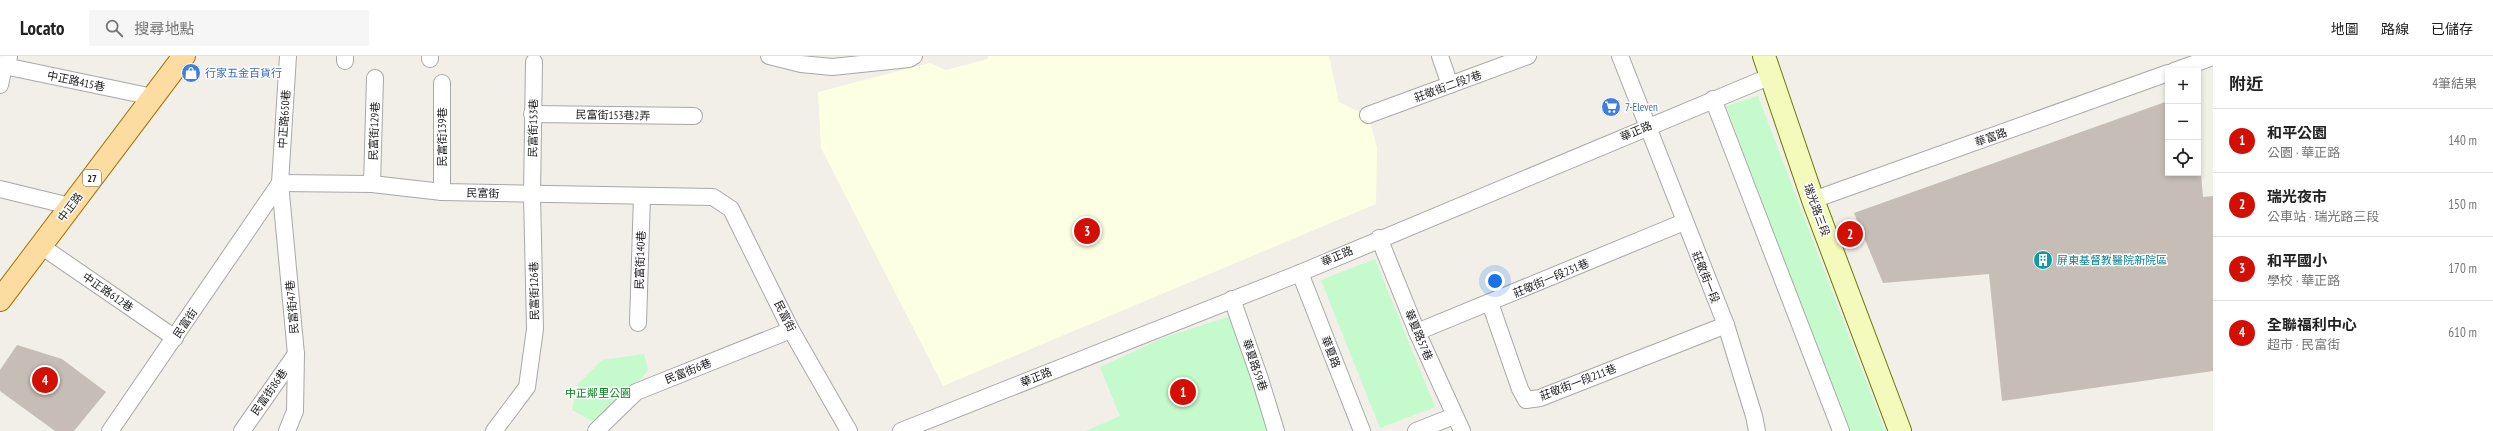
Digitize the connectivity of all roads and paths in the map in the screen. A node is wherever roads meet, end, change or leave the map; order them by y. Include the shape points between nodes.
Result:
1 (184, 56) edge
2 (288, 56) edge
3 (768, 56) edge
4 (914, 56) edge
5 (1440, 56) edge
6 (1528, 56) edge
7 (1620, 56) edge
8 (2213, 57) edge
9 (5, 62) edge
10 (534, 62) dead end
11 (1767, 66) edge
12 (2182, 68) edge
13 (2165, 74) edge
14 (375, 78) dead end
15 (442, 83) dead end
16 (0, 85) edge
17 (1450, 85) junction
18 (153, 97) junction
19 (1713, 99) junction
20 (532, 114) junction
21 (1368, 115) dead end
22 (694, 116) dead end
23 (1646, 127) junction
24 (280, 183) junction
25 (372, 184) junction
26 (0, 189) edge
27 (442, 192) junction
28 (532, 195) junction
29 (642, 196) junction
30 (1813, 200) junction
31 (70, 206) junction
32 (1684, 222) junction
33 (1379, 238) junction
34 (41, 246) junction
35 (1300, 273) junction
36 (1232, 299) junction
37 (0, 300) edge
38 (1490, 303) junction
39 (638, 323) dead end
40 (1726, 325) junction
41 (791, 330) junction
42 (1417, 332) junction
43 (175, 338) junction
44 (296, 354) junction
45 (1454, 416) junction
46 (110, 431) edge
47 (242, 431) edge
48 (288, 431) edge
49 (494, 431) edge
50 (596, 431) edge
51 (849, 431) edge
52 (901, 431) edge
53 (1276, 431) edge
54 (1362, 431) edge
55 (1416, 431) edge
56 (1462, 431) edge
57 (1757, 431) edge
58 (1841, 431) edge
59 (1900, 431) edge

1 - 18 main road, 中正路 / 27
2 - 24 street, 中正路650巷
3 - 4 street via 801,64 832,67 909,59
5 - 17 street
6 - 17 street, 莊敬街二段7巷
7 - 23 street, 莊敬街一段
8 - 12 street
9 - 16 street
9 - 18 street, 中正路415巷
10 - 20 street, 民富街153巷
11 - 19 street, 華正路
11 - 30 street, 瑞光路三段
13 - 30 street, 華富路
14 - 25 street, 民富街129巷
15 - 27 street, 民富街139巷
17 - 21 street, 莊敬街二段7巷
18 - 31 main road, 中正路 / 27
19 - 23 street, 華正路
19 - 58 street
20 - 22 street, 民富街153巷2弄
20 - 28 street, 民富街153巷
23 - 32 street, 莊敬街一段
23 - 33 street, 華正路
24 - 25 street, 民富街
24 - 43 street, 民富街
24 - 44 street, 民富街47巷
25 - 27 street, 民富街
26 - 31 street
27 - 28 street, 民富街
28 - 29 street, 民富街
28 - 49 street, 民富街126巷 via 535,328 527,387
29 - 39 street, 民富街140巷
29 - 41 street, 民富街 via 713,197 731,209
30 - 59 street, 瑞光路三段
31 - 34 main road, 中正路 / 27
32 - 38 street, 莊敬街一段231巷
32 - 40 street, 莊敬街一段
33 - 35 street, 華正路
33 - 42 street, 華夏路57巷
34 - 37 main road, 中正路 / 27
34 - 43 street, 中正路612巷
35 - 36 street, 華正路
35 - 54 street, 華夏路
36 - 52 street, 華正路
36 - 53 street, 華夏路59巷
38 - 40 street, 莊敬街一段211巷 via 1526,400 1540,398
38 - 42 street, 莊敬街一段231巷
40 - 57 street, 莊敬街一段
41 - 50 street, 民富街6巷 via 636,392
41 - 51 street, 民富街
42 - 45 street, 華夏路57巷
43 - 46 street, 民富街
44 - 47 street, 民富街86巷
44 - 48 street, 民富街47巷 via 295,411
45 - 55 street
45 - 56 street, 華夏路57巷

